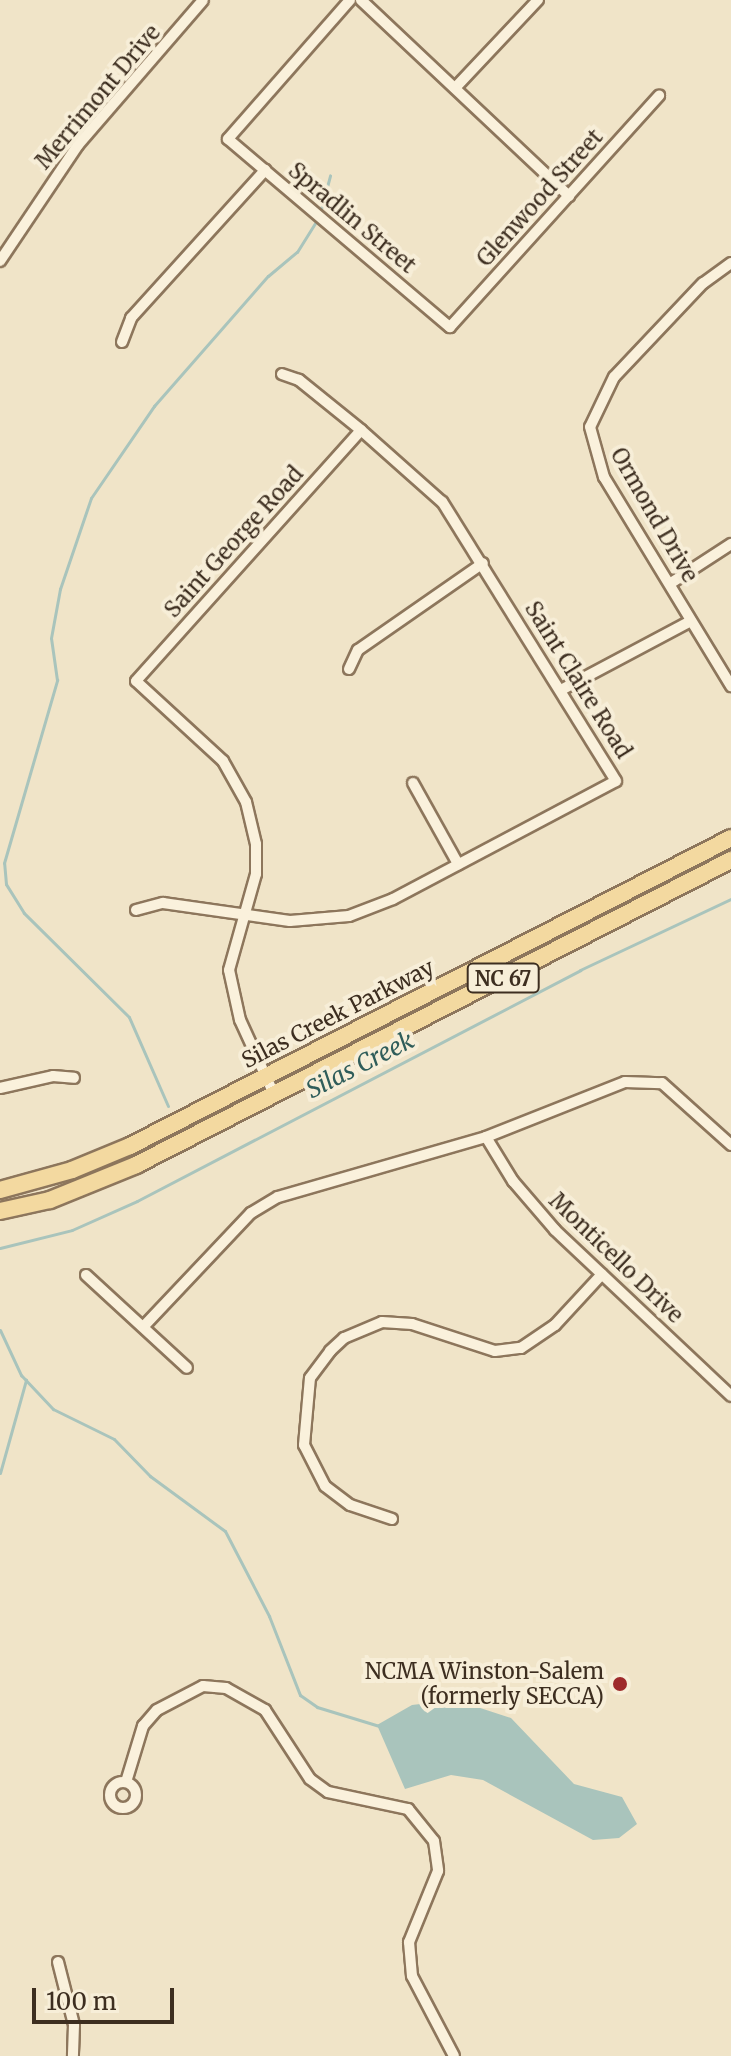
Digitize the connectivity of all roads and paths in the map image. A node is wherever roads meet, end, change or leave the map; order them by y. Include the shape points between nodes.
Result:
1 (203, 0) edge
2 (350, 0) edge
3 (361, 0) edge
4 (538, 0) edge
5 (455, 88) junction
6 (659, 96) dead end
7 (265, 170) junction
8 (569, 196) junction
9 (0, 261) edge
10 (731, 263) edge
11 (450, 327) joint
12 (122, 342) dead end
13 (282, 374) dead end
14 (361, 430) junction
15 (731, 544) edge
16 (483, 563) junction
17 (671, 583) junction
18 (691, 621) junction
19 (349, 669) dead end
20 (731, 686) edge
21 (561, 690) junction
22 (413, 783) dead end
23 (731, 838) edge
24 (731, 860) edge
25 (458, 864) junction
26 (136, 910) dead end
27 (242, 915) junction
28 (265, 1075) junction
29 (74, 1078) dead end
30 (0, 1088) edge
31 (273, 1092) junction
32 (486, 1137) junction
33 (731, 1145) edge
34 (0, 1190) edge
35 (0, 1211) edge
36 (602, 1274) junction
37 (86, 1275) dead end
38 (144, 1326) junction
39 (187, 1368) dead end
40 (731, 1396) edge
41 (392, 1519) dead end
42 (126, 1782) dead end
43 (58, 1962) dead end
44 (73, 2056) edge
45 (454, 2056) edge

1 - 9 street, Merrimont Drive via 78,145
2 - 7 street, Spradlin Street via 228,139
3 - 5 street
4 - 5 street
5 - 8 street
6 - 8 street, Glenwood Street
7 - 11 street, Spradlin Street
7 - 12 street via 131,318
8 - 11 street, Glenwood Street
10 - 17 street, Ormond Drive via 643,345 604,391 591,419 596,461
13 - 14 street, Saint Claire Road via 299,380
14 - 16 street, Saint Claire Road via 427,486
14 - 27 street, Saint George Road via 136,681 223,761 239,786 253,827 257,861
15 - 17 street
16 - 19 street via 358,650
16 - 21 street, Saint Claire Road
17 - 18 street, Ormond Drive
18 - 20 street, Ormond Drive
18 - 21 street
21 - 25 street, Saint Claire Road via 616,781
22 - 25 street
23 - 28 main road, Silas Creek Parkway / NC 67
24 - 31 main road, Silas Creek Parkway / NC 67
25 - 27 street, Saint Claire Road via 349,916 307,922
26 - 27 street, Saint Claire Road via 163,903
27 - 28 street via 229,970 232,995
28 - 31 street
28 - 34 main road, Silas Creek Parkway / NC 67 via 130,1146 72,1170
29 - 30 street via 53,1076
31 - 35 main road, Silas Creek Parkway / NC 67 via 94,1184
32 - 33 street via 645,1079 686,1099
32 - 36 street, Monticello Drive via 513,1181
32 - 38 street via 278,1197 251,1213
36 - 40 street, Monticello Drive
36 - 41 street via 544,1335 521,1348 495,1351 412,1324 382,1322 344,1338 330,1351 310,1378 304,1445 325,1486 350,1505
37 - 38 street
38 - 39 street
42 - 45 street via 143,1726 157,1710 203,1686 226,1688 265,1710 310,1779 328,1792 408,1809 434,1841 438,1871 409,1942 412,1976
43 - 44 street via 74,2025

